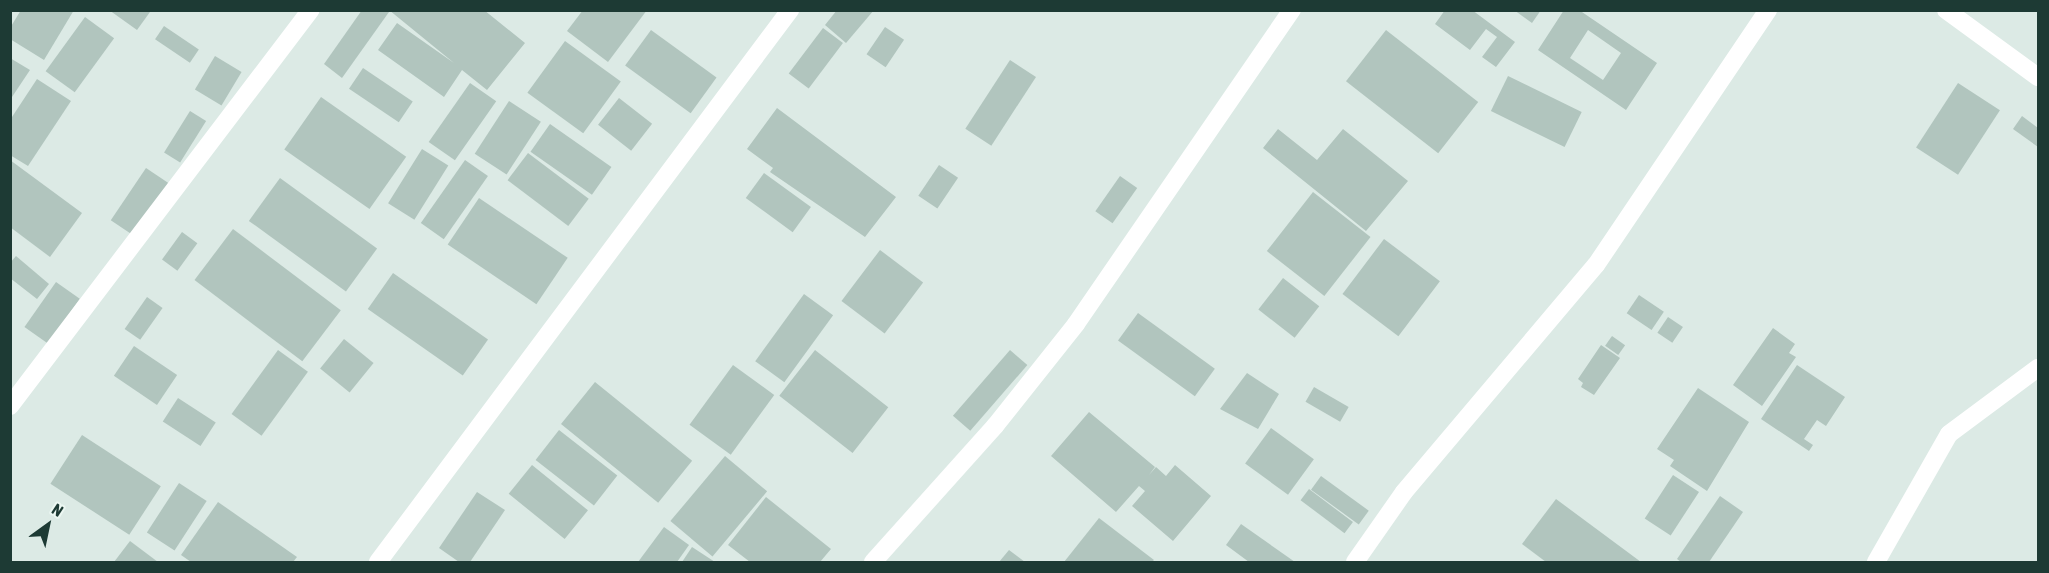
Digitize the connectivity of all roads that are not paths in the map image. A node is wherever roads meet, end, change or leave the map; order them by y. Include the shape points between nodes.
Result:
1 (311, 10) edge
2 (790, 10) edge
3 (1292, 10) edge
4 (1768, 10) edge
5 (1946, 10) edge
6 (2038, 77) edge
7 (2038, 368) edge
8 (10, 406) edge
9 (378, 562) edge
10 (873, 562) edge
11 (1355, 562) edge
12 (1876, 562) edge

1 - 8 street
2 - 9 street
3 - 10 street via 1076,324 995,426
4 - 11 street via 1596,265 1404,492
5 - 6 street
7 - 12 street via 1949,434

